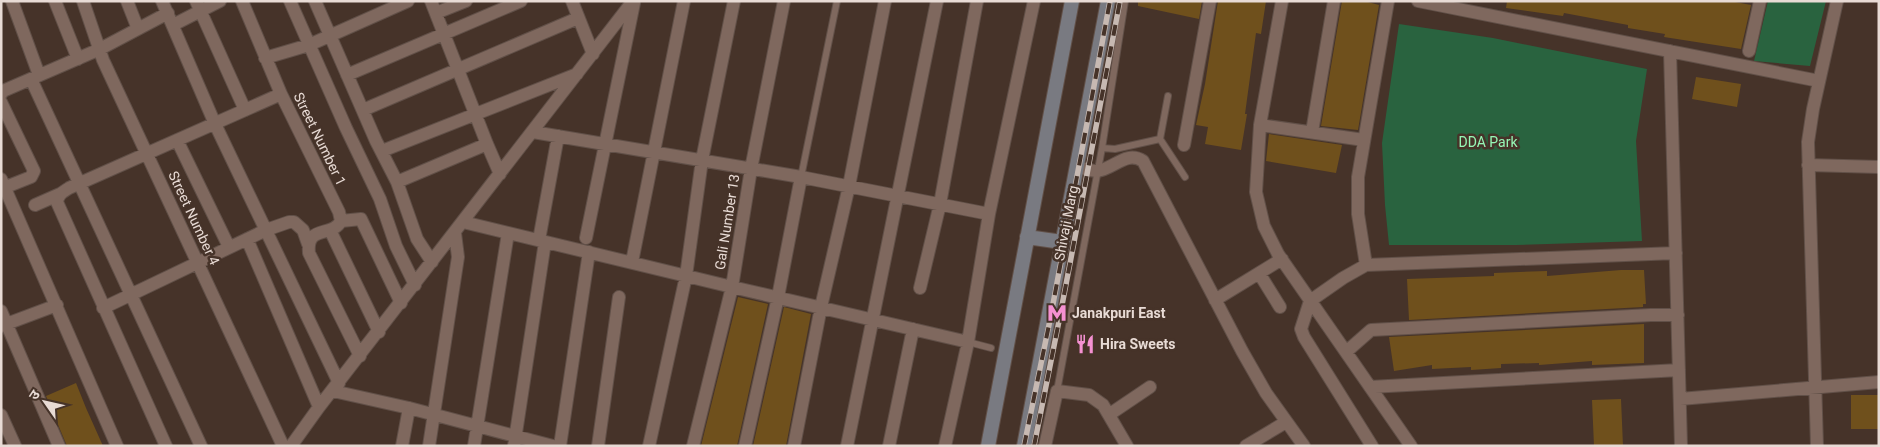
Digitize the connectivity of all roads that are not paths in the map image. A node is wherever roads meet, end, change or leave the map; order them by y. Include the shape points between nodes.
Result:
1 (12, 1) edge
2 (55, 1) edge
3 (83, 1) edge
4 (127, 1) edge
5 (220, 1) edge
6 (242, 1) edge
7 (290, 1) edge
8 (315, 1) edge
9 (408, 1) edge
10 (466, 1) edge
11 (522, 1) edge
12 (634, 1) edge
13 (684, 1) edge
14 (734, 1) edge
15 (784, 1) edge
16 (837, 1) edge
17 (885, 1) edge
18 (937, 1) edge
19 (977, 1) edge
20 (1034, 1) edge
21 (1071, 1) edge
22 (1108, 1) edge
23 (1125, 1) edge
24 (1210, 1) edge
25 (1282, 1) edge
26 (1334, 1) edge
27 (1388, 1) edge
28 (1418, 1) edge
29 (1760, 1) edge
30 (1837, 1) edge
31 (573, 2) edge
32 (198, 6) edge
33 (434, 7) edge
34 (167, 13) edge
35 (578, 18) junction
36 (138, 29) junction
37 (443, 35) junction
38 (330, 36) junction
39 (309, 45) junction
40 (100, 49) junction
41 (1670, 51) junction
42 (1749, 52) dead end
43 (593, 54) junction
44 (265, 58) junction
45 (78, 59) junction
46 (457, 69) junction
47 (577, 74) junction
48 (347, 76) junction
49 (35, 77) junction
50 (1818, 81) junction
51 (1, 94) edge
52 (281, 94) junction
53 (1168, 96) dead end
54 (1, 102) edge
55 (246, 110) junction
56 (363, 110) junction
57 (474, 113) junction
58 (215, 124) junction
59 (1260, 125) junction
60 (533, 132) junction
61 (1312, 132) junction
62 (558, 136) junction
63 (1160, 139) junction
64 (177, 140) junction
65 (1364, 140) junction
66 (486, 144) junction
67 (604, 144) junction
68 (1184, 145) dead end
69 (1102, 148) junction
70 (382, 151) junction
71 (654, 152) junction
72 (148, 154) junction
73 (702, 160) junction
74 (1808, 165) junction
75 (1879, 166) edge
76 (1077, 167) junction
77 (751, 169) junction
78 (1098, 171) junction
79 (500, 174) junction
80 (801, 177) junction
81 (1185, 177) dead end
82 (397, 182) junction
83 (80, 184) junction
84 (2, 185) edge
85 (849, 186) junction
86 (60, 194) junction
87 (898, 196) junction
88 (940, 204) junction
89 (35, 205) dead end
90 (989, 214) junction
91 (341, 221) junction
92 (459, 227) junction
93 (266, 230) junction
94 (330, 230) junction
95 (508, 233) junction
96 (1027, 237) junction
97 (586, 238) dead end
98 (247, 239) junction
99 (542, 241) junction
100 (1062, 242) junction
101 (308, 244) junction
102 (229, 247) junction
103 (589, 252) junction
104 (1676, 253) junction
105 (1282, 259) junction
106 (198, 262) junction
107 (432, 262) junction
108 (632, 262) junction
109 (1366, 266) junction
110 (1259, 273) junction
111 (686, 276) junction
112 (414, 286) junction
113 (732, 287) junction
114 (920, 288) dead end
115 (131, 294) junction
116 (619, 297) dead end
117 (778, 297) junction
118 (1215, 300) junction
119 (1310, 301) junction
120 (401, 303) junction
121 (57, 305) junction
122 (821, 307) junction
123 (1280, 307) dead end
124 (103, 308) junction
125 (1, 311) edge
126 (1678, 315) junction
127 (873, 320) junction
128 (4, 325) edge
129 (913, 329) junction
130 (378, 332) junction
131 (968, 342) junction
132 (991, 348) dead end
133 (1346, 352) junction
134 (360, 356) junction
135 (1679, 370) junction
136 (1879, 382) edge
137 (336, 387) junction
138 (1150, 387) dead end
139 (1370, 387) junction
140 (1816, 388) junction
141 (1056, 396) junction
142 (1033, 399) junction
143 (1680, 399) junction
144 (319, 407) junction
145 (409, 408) junction
146 (433, 414) junction
147 (1110, 414) junction
148 (1, 415) edge
149 (1286, 422) junction
150 (477, 426) junction
151 (514, 441) edge
152 (1405, 444) edge
153 (15, 446) edge
154 (59, 446) edge
155 (116, 446) edge
156 (166, 446) edge
157 (201, 446) edge
158 (283, 446) edge
159 (291, 446) edge
160 (402, 446) edge
161 (428, 446) edge
162 (474, 446) edge
163 (553, 446) edge
164 (560, 446) edge
165 (598, 446) edge
166 (648, 446) edge
167 (693, 446) edge
168 (745, 446) edge
169 (794, 446) edge
170 (847, 446) edge
171 (889, 446) edge
172 (944, 446) edge
173 (988, 446) edge
174 (1024, 446) edge
175 (1044, 446) edge
176 (1127, 446) edge
177 (1246, 446) edge
178 (1304, 446) edge
179 (1372, 446) edge
180 (1681, 446) edge
181 (1817, 446) edge

1 - 49 street
2 - 45 street
3 - 40 street, Street Number 4
4 - 36 street
5 - 32 street
6 - 44 street, Street Number 1
7 - 39 street
8 - 38 street
9 - 38 street
10 - 33 street
11 - 37 street
12 - 43 street
12 - 67 street
13 - 71 street
14 - 73 street
15 - 77 street, Gali Number 13
16 - 80 lane
17 - 85 street
18 - 87 street
19 - 88 street
20 - 90 street
21 - 96 main road
22 - 76 main road, Shivaji Marg
23 - 69 lane
24 - 68 street
25 - 59 street
26 - 61 street
27 - 65 street
28 - 41 street
29 - 42 street
30 - 50 street
31 - 35 street
32 - 34 street
32 - 55 street
33 - 37 street
34 - 36 street
34 - 58 street
35 - 43 street
35 - 46 street
36 - 40 street
37 - 46 street
37 - 48 street
38 - 39 street
38 - 48 street
39 - 44 street
39 - 112 street via 380,199
40 - 45 street
40 - 72 street, Street Number 4
41 - 50 street
41 - 104 street
43 - 47 street
44 - 52 street, Street Number 1
45 - 49 street
46 - 56 street
46 - 57 street
47 - 57 street
47 - 60 street
48 - 56 street
49 - 51 street
49 - 83 street
50 - 74 street via 1808,142
52 - 55 street
52 - 91 street, Street Number 1
53 - 63 lane
54 - 84 street via 34,171 31,177
55 - 58 street
56 - 70 street
57 - 66 street
57 - 70 street
58 - 64 street
58 - 93 street
59 - 61 street
59 - 105 street via 1256,192 1264,226
60 - 62 street
60 - 79 street
61 - 65 street
62 - 67 street
62 - 99 street
63 - 69 lane via 1115,149
63 - 81 lane
64 - 72 street
64 - 102 street
65 - 109 street via 1358,177 1358,214
66 - 79 street
66 - 82 street
67 - 71 street
67 - 97 street
69 - 78 lane
70 - 82 street
71 - 73 street
71 - 108 street
72 - 83 street
72 - 106 street, Street Number 4
73 - 77 street
73 - 111 street
74 - 75 street
74 - 140 street
76 - 78 street
76 - 100 main road, Shivaji Marg
77 - 80 street
77 - 113 street, Gali Number 13
78 - 118 street via 1128,158 1138,157 1144,161
78 - 141 lane
79 - 92 street
80 - 85 street
80 - 117 street
82 - 107 street via 417,240
83 - 86 street
83 - 115 street
84 - 121 street
85 - 87 street
85 - 122 street
86 - 89 street
86 - 124 street via 57,202
87 - 88 street
87 - 127 street
88 - 90 street
88 - 114 street
90 - 131 street
91 - 94 street
91 - 120 street via 361,219
92 - 95 street
92 - 107 street
92 - 146 street via 458,257
93 - 98 street
93 - 101 street via 294,222
93 - 137 street
94 - 101 street via 317,233
94 - 130 street
95 - 99 street
95 - 150 street
96 - 100 main road
96 - 173 main road
98 - 102 street
98 - 144 street
99 - 103 street
99 - 151 street
100 - 142 main road, Shivaji Marg
101 - 134 street via 309,253
102 - 106 street
103 - 108 street
103 - 164 street
104 - 109 street
104 - 126 street
105 - 110 street
105 - 119 street
106 - 115 street
106 - 158 street, Street Number 4
107 - 112 street
108 - 111 street
109 - 119 street
110 - 118 street
110 - 123 street
111 - 113 street
111 - 166 street
112 - 120 street
113 - 117 street
113 - 167 street, Gali Number 13
115 - 124 street
115 - 157 street
116 - 165 street
117 - 122 street
117 - 168 street
118 - 149 street via 1266,393
119 - 133 street
119 - 179 street via 1301,329 1304,337
120 - 130 street
121 - 128 street
121 - 155 street
122 - 127 street
122 - 169 street
124 - 156 street
125 - 128 street
126 - 133 street via 1372,330
126 - 135 street
127 - 129 street
127 - 170 street
128 - 154 street
129 - 131 street
129 - 171 street
130 - 134 street
131 - 132 lane
131 - 172 street
133 - 139 street
134 - 137 street
135 - 139 street
135 - 143 street
136 - 140 street
137 - 144 street
137 - 145 street
138 - 147 street
139 - 152 street
140 - 143 street
140 - 181 street
141 - 142 street
141 - 147 street via 1089,395
141 - 175 street
142 - 174 main road, Shivaji Marg
143 - 180 street
144 - 159 street
145 - 146 street
145 - 160 street
146 - 150 street
146 - 161 street
147 - 176 street
148 - 153 street
149 - 177 street
149 - 178 street
150 - 151 street
150 - 162 street
151 - 163 street

